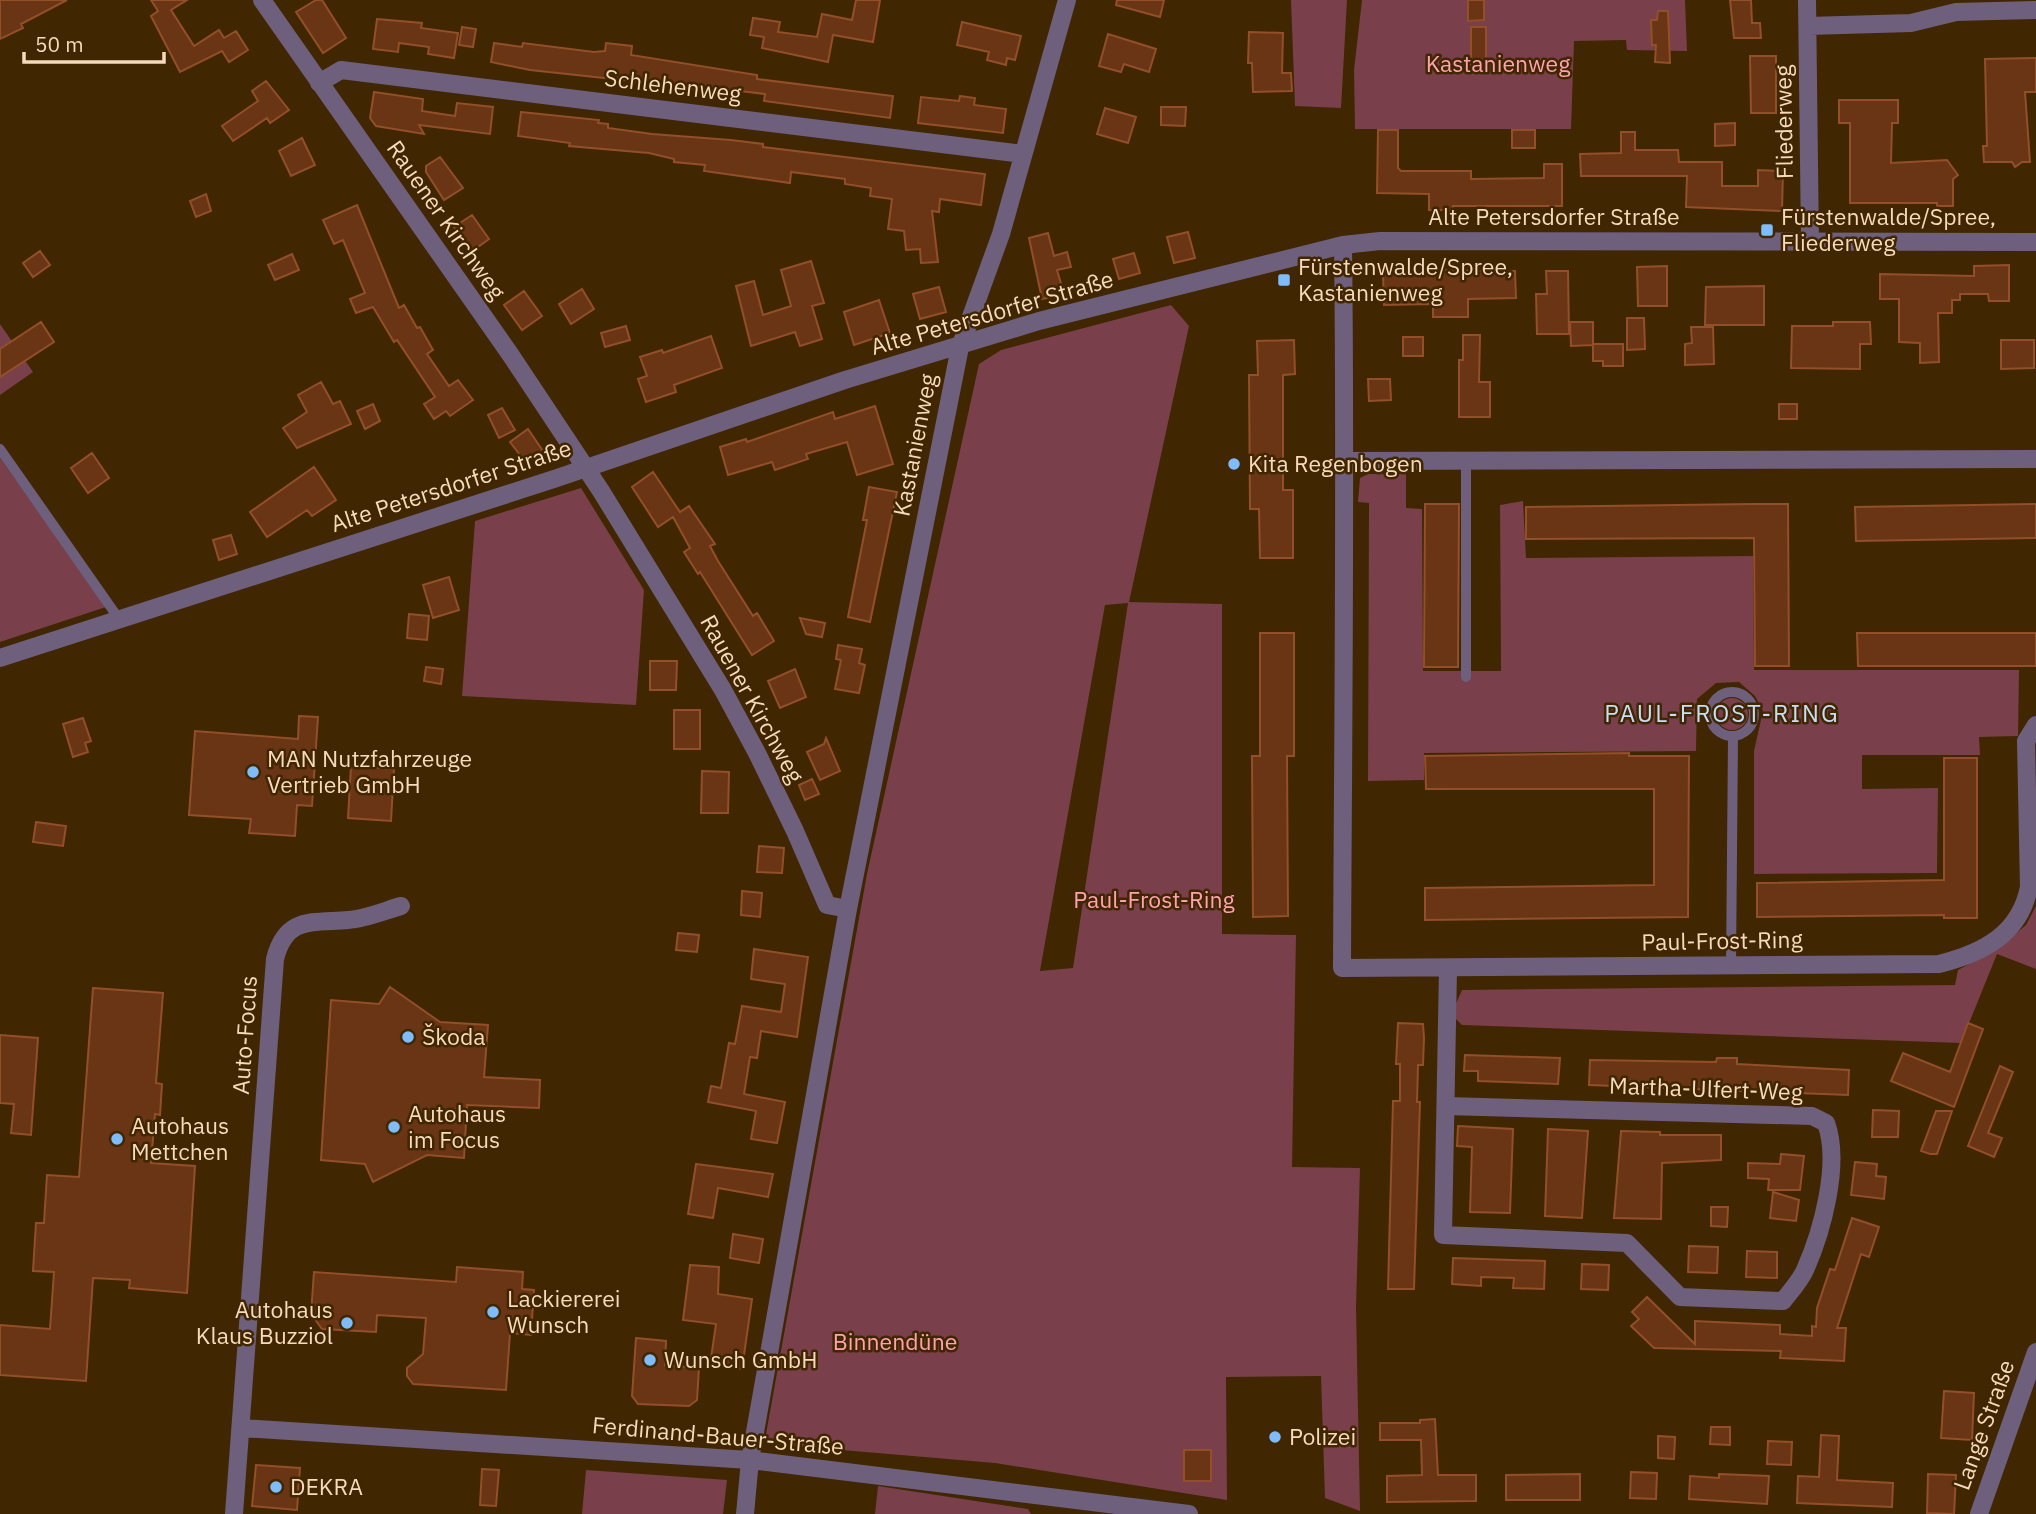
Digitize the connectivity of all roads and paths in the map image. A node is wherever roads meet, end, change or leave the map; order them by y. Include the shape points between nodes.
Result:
1 (262, 0) edge
2 (1067, 0) edge
3 (1807, 0) edge
4 (2036, 10) edge
5 (1808, 26) junction
6 (319, 83) junction
7 (1023, 154) junction
8 (2036, 242) edge
9 (1810, 243) junction
10 (1343, 245) junction
11 (960, 347) junction
12 (0, 449) edge
13 (2036, 459) edge
14 (1346, 461) junction
15 (1466, 461) junction
16 (586, 467) junction
17 (119, 619) junction
18 (0, 657) edge
19 (1466, 677) dead end
20 (2036, 724) edge
21 (1733, 737) junction
22 (401, 906) dead end
23 (848, 909) junction
24 (1731, 966) junction
25 (1448, 970) junction
26 (1446, 1105) junction
27 (2036, 1352) edge
28 (241, 1428) junction
29 (750, 1460) junction
30 (234, 1514) edge
31 (745, 1514) edge
32 (1189, 1514) edge
33 (1979, 1514) edge

1 - 6 street, Rauener Kirchweg
2 - 7 street, Kastanienweg
3 - 5 street, Fliederweg
4 - 5 street via 1956,12 1911,23
5 - 9 street, Fliederweg
6 - 7 street, Schlehenweg via 341,70
6 - 16 street, Rauener Kirchweg
7 - 11 street, Kastanienweg via 1001,234
8 - 9 street, Alte Petersdorfer Straße
9 - 10 street, Alte Petersdorfer Straße via 1380,241
10 - 11 street, Alte Petersdorfer Straße via 1040,321
10 - 14 street, Paul-Frost-Ring
11 - 16 street, Alte Petersdorfer Straße via 845,380
11 - 23 street, Kastanienweg
12 - 17 lane
13 - 15 street
14 - 15 street
14 - 25 street, Paul-Frost-Ring via 1342,968
15 - 19 lane
16 - 17 street, Alte Petersdorfer Straße
16 - 23 street, Rauener Kirchweg via 723,690 827,905
17 - 18 street, Alte Petersdorfer Straße
20 - 24 street, Paul-Frost-Ring via 2026,741 2029,887 2025,907 2015,923 1992,942 1966,957 1939,964
21 - 21 lane via 1747,731 1754,711 1748,698 1727,692 1715,699 1709,713 1719,733
21 - 24 lane
22 - 28 street, Auto-Focus via 350,920 309,920 289,931 278,946
23 - 29 street
24 - 25 street, Paul-Frost-Ring
25 - 26 street, Martha-Ulfert-Weg
26 - 26 street, Martha-Ulfert-Weg via 1443,1235 1627,1244 1680,1297 1783,1301 1804,1272 1826,1207 1832,1140 1826,1123 1812,1116
27 - 33 street, Lange Straße
28 - 29 street, Ferdinand-Bauer-Straße
28 - 30 street, Auto-Focus
29 - 31 street
29 - 32 street, Ferdinand-Bauer-Straße

